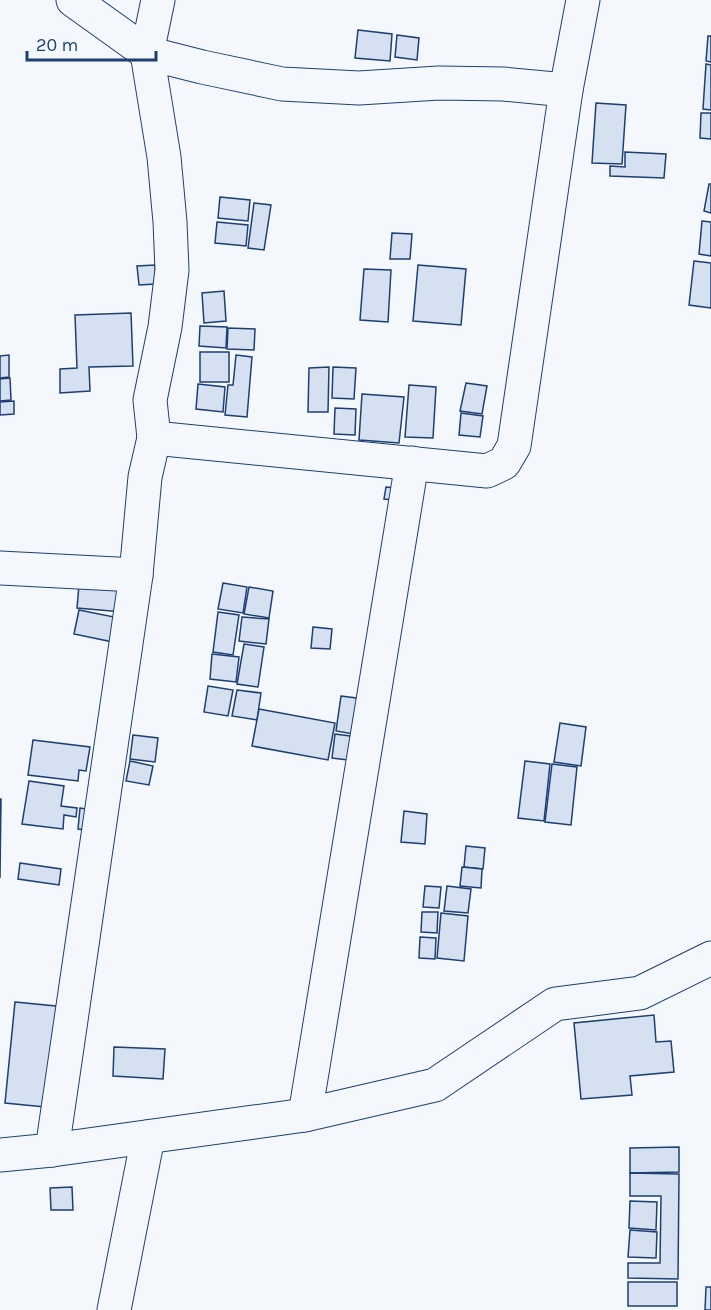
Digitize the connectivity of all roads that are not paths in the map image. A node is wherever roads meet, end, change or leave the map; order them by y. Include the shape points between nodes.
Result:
1 (73, 0) edge
2 (158, 0) edge
3 (583, 0) edge
4 (147, 53) junction
5 (566, 90) junction
6 (154, 438) junction
7 (412, 463) junction
8 (0, 568) edge
9 (136, 575) junction
10 (711, 958) edge
11 (305, 1115) junction
12 (148, 1137) junction
13 (52, 1150) junction
14 (0, 1155) edge
15 (114, 1310) edge

1 - 4 street
2 - 4 street
3 - 5 street
4 - 5 street via 282,84 359,88 503,84
4 - 6 street via 164,157 172,270 150,400
5 - 7 street via 514,446 504,463 487,471
6 - 7 street
6 - 9 street via 145,477
7 - 11 street
8 - 9 street
9 - 13 street
10 - 11 street via 640,993 555,1004 435,1085
11 - 12 street
12 - 13 street
12 - 15 street
13 - 14 street

